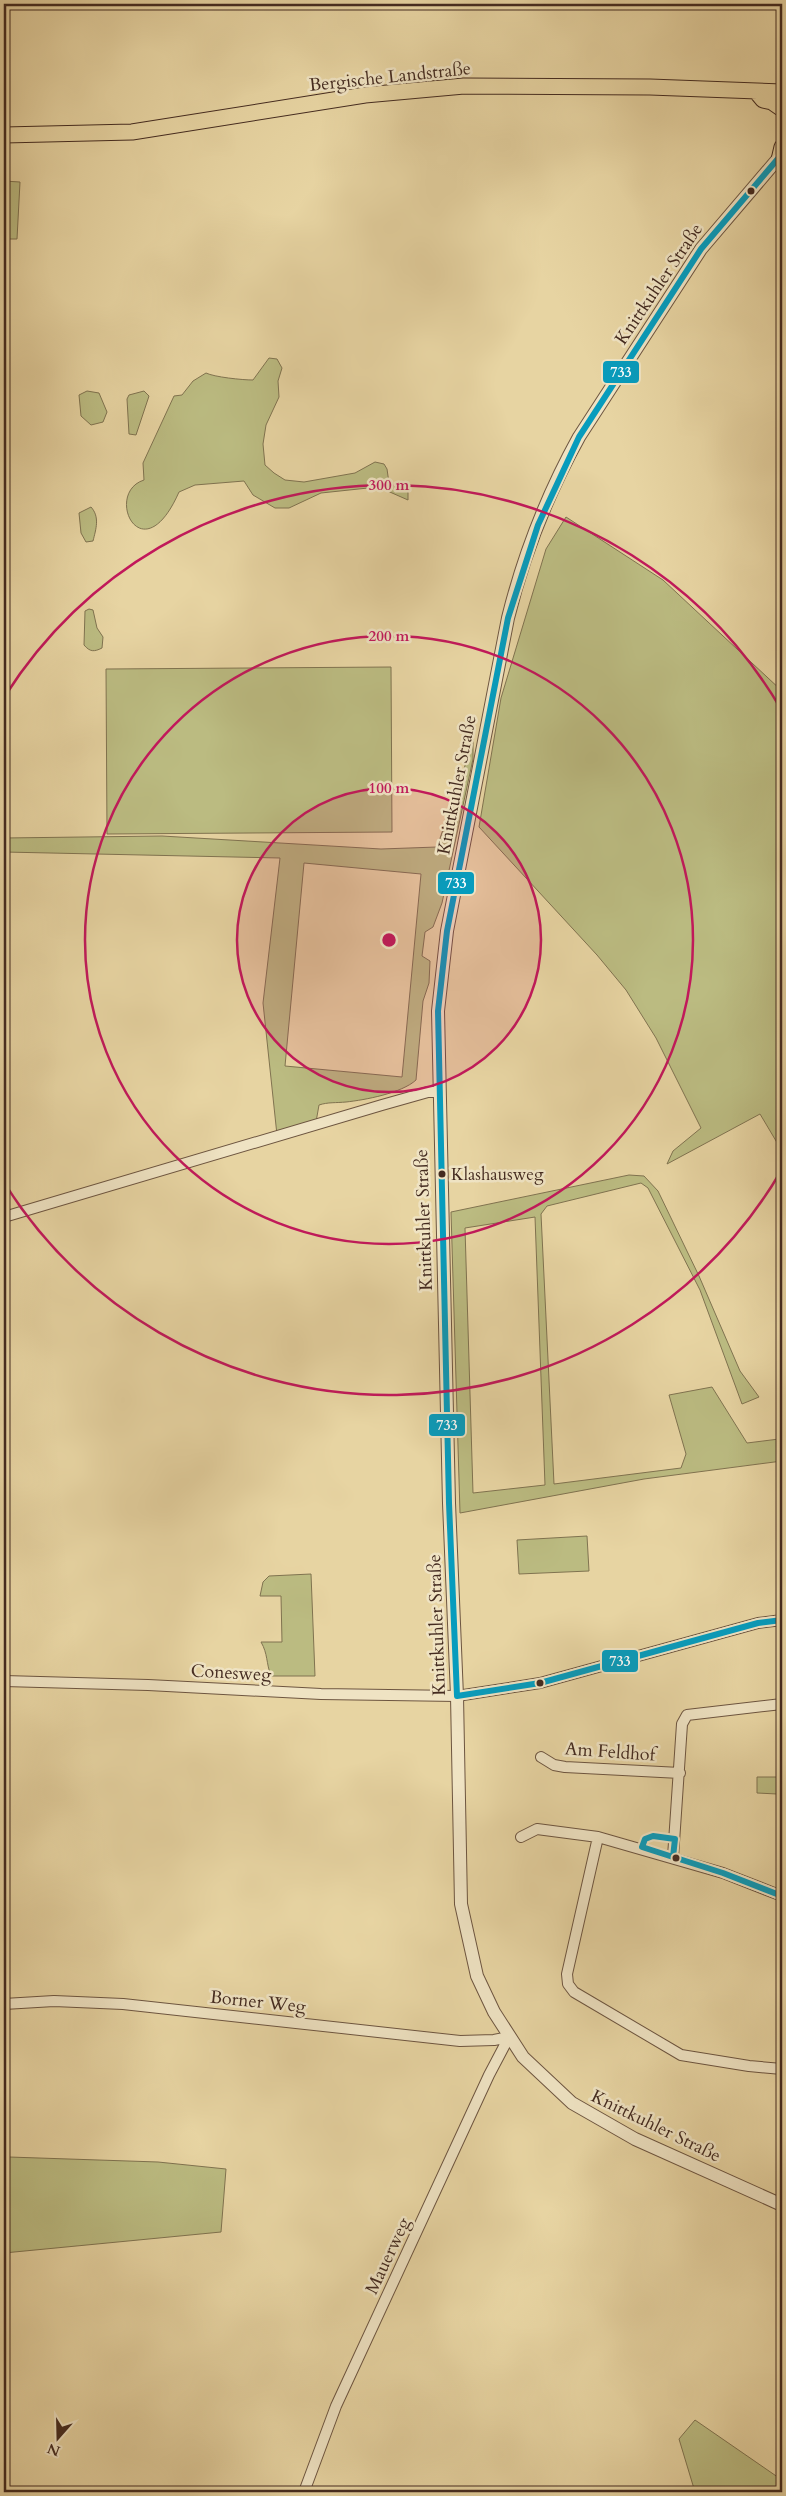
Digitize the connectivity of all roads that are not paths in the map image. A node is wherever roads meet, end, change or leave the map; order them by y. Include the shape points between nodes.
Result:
1 (757, 92) junction
2 (782, 92) edge
3 (782, 109) edge
4 (4, 135) edge
5 (781, 155) edge
6 (438, 1092) junction
7 (4, 1217) edge
8 (782, 1620) edge
9 (4, 1681) edge
10 (457, 1696) junction
11 (782, 1704) edge
12 (541, 1757) dead end
13 (680, 1773) junction
14 (521, 1837) dead end
15 (598, 1837) junction
16 (673, 1857) junction
17 (782, 1896) edge
18 (4, 2004) edge
19 (509, 2037) junction
20 (782, 2069) edge
21 (782, 2205) edge
22 (304, 2492) edge

1 - 2 main road, Bergische Landstraße
1 - 3 main road via 763,100
1 - 4 main road, Bergische Landstraße via 650,87 464,86 366,95 150,130
5 - 6 street, Knittkuhler Straße via 701,248 579,437 536,526 508,618 447,931 438,1011
6 - 7 street via 391,1102
6 - 10 street, Knittkuhler Straße
8 - 10 street, Conesweg via 758,1623 540,1683
9 - 10 street, Conesweg via 321,1694
10 - 19 street, Knittkuhler Straße via 461,1904 476,1976
11 - 13 street, Am Feldhof via 687,1715 682,1724
12 - 13 street, Am Feldhof via 554,1765 566,1767
13 - 16 street, Am Feldhof
14 - 15 street via 536,1829
15 - 16 street
15 - 20 street via 567,1974 570,1988 681,2055
16 - 17 street via 723,1872
18 - 19 street, Borner Weg via 54,2001 123,2004 460,2041
19 - 21 street, Knittkuhler Straße via 523,2057 554,2088 591,2115 635,2139
19 - 22 street, Mauerweg via 340,2398

